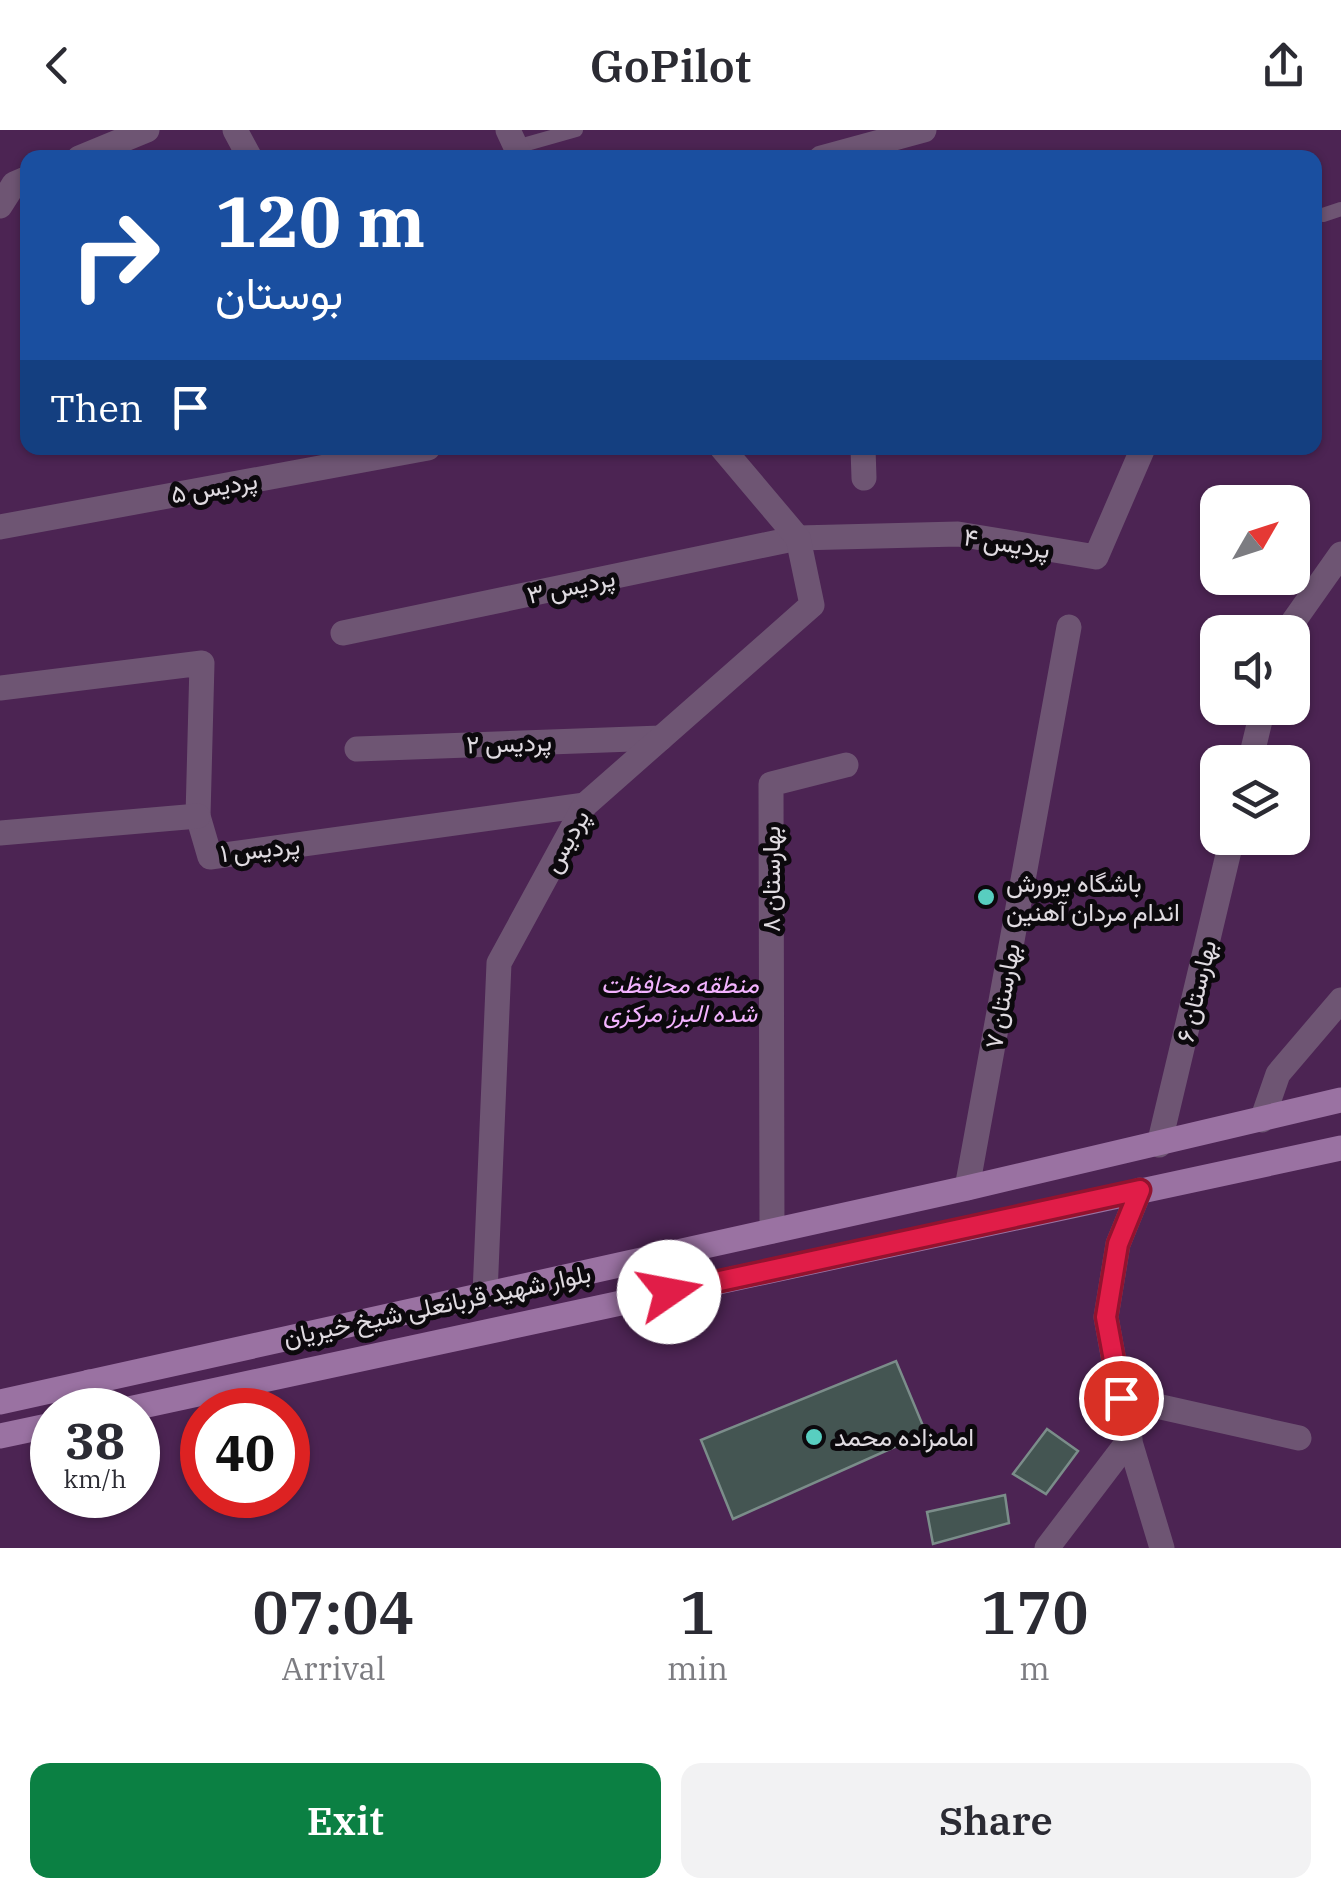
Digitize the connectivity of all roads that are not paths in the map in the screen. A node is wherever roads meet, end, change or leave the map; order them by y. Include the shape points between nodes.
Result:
1 (147, 130) edge
2 (576, 130) edge
3 (924, 130) edge
4 (515, 145) edge
5 (98, 150) edge
6 (850, 150) edge
7 (20, 181) edge
8 (0, 206) edge
9 (1341, 209) edge
10 (1323, 215) dead end
11 (390, 455) edge
12 (728, 455) edge
13 (863, 455) edge
14 (1136, 455) edge
15 (864, 478) dead end
16 (0, 527) edge
17 (798, 538) junction
18 (1341, 554) edge
19 (1298, 615) edge
20 (1069, 627) dead end
21 (343, 633) dead end
22 (0, 688) edge
23 (662, 738) junction
24 (357, 749) dead end
25 (846, 764) dead end
26 (584, 804) junction
27 (198, 816) junction
28 (0, 833) edge
29 (1228, 855) edge
30 (1341, 1000) edge
31 (1341, 1100) edge
32 (1262, 1120) junction
33 (1159, 1145) junction
34 (1341, 1148) edge
35 (967, 1188) junction
36 (1140, 1190) junction
37 (772, 1232) junction
38 (778, 1268) junction
39 (485, 1294) junction
40 (88, 1382) junction
41 (89, 1388) edge
42 (1121, 1398) junction
43 (0, 1402) edge
44 (160, 1402) edge
45 (30, 1430) edge
46 (0, 1436) edge
47 (1299, 1438) dead end
48 (1130, 1440) junction
49 (1046, 1548) edge
50 (1162, 1548) edge

1 - 5 street
2 - 4 lane
3 - 6 street
7 - 8 street
9 - 10 lane
11 - 16 street, پردیس ۵
12 - 17 street, پردیس
13 - 15 street
14 - 17 street, پردیس ۴ via 1096,557 958,534
17 - 21 street, پردیس ۳
17 - 23 street, پردیس via 812,605
18 - 19 street
20 - 35 street, بهارستان ۷
22 - 27 street, پردیس ۱ via 202,663
23 - 24 street, پردیس ۲
23 - 26 street, پردیس
25 - 37 street, بهارستان ۸ via 771,784
26 - 27 street, پردیس ۱ via 210,857
26 - 39 street, پردیس via 499,963
27 - 28 street
29 - 33 street, بهارستان ۶
30 - 32 street via 1278,1074
31 - 32 street, بلوار شهید قربانعلی شیخ خیریان
32 - 33 street, بلوار شهید قربانعلی شیخ خیریان
33 - 35 street, بلوار شهید قربانعلی شیخ خیریان
34 - 36 street
35 - 37 street, بلوار شهید قربانعلی شیخ خیریان
36 - 38 street
36 - 42 street via 1118,1244 1106,1317
37 - 38 street
37 - 39 street, بلوار شهید قربانعلی شیخ خیریان
38 - 44 street
39 - 40 street, بلوار شهید قربانعلی شیخ خیریان
40 - 41 street
40 - 43 street, بلوار شهید قربانعلی شیخ خیریان
42 - 47 street
42 - 48 street
45 - 46 street
48 - 49 street
48 - 50 street

